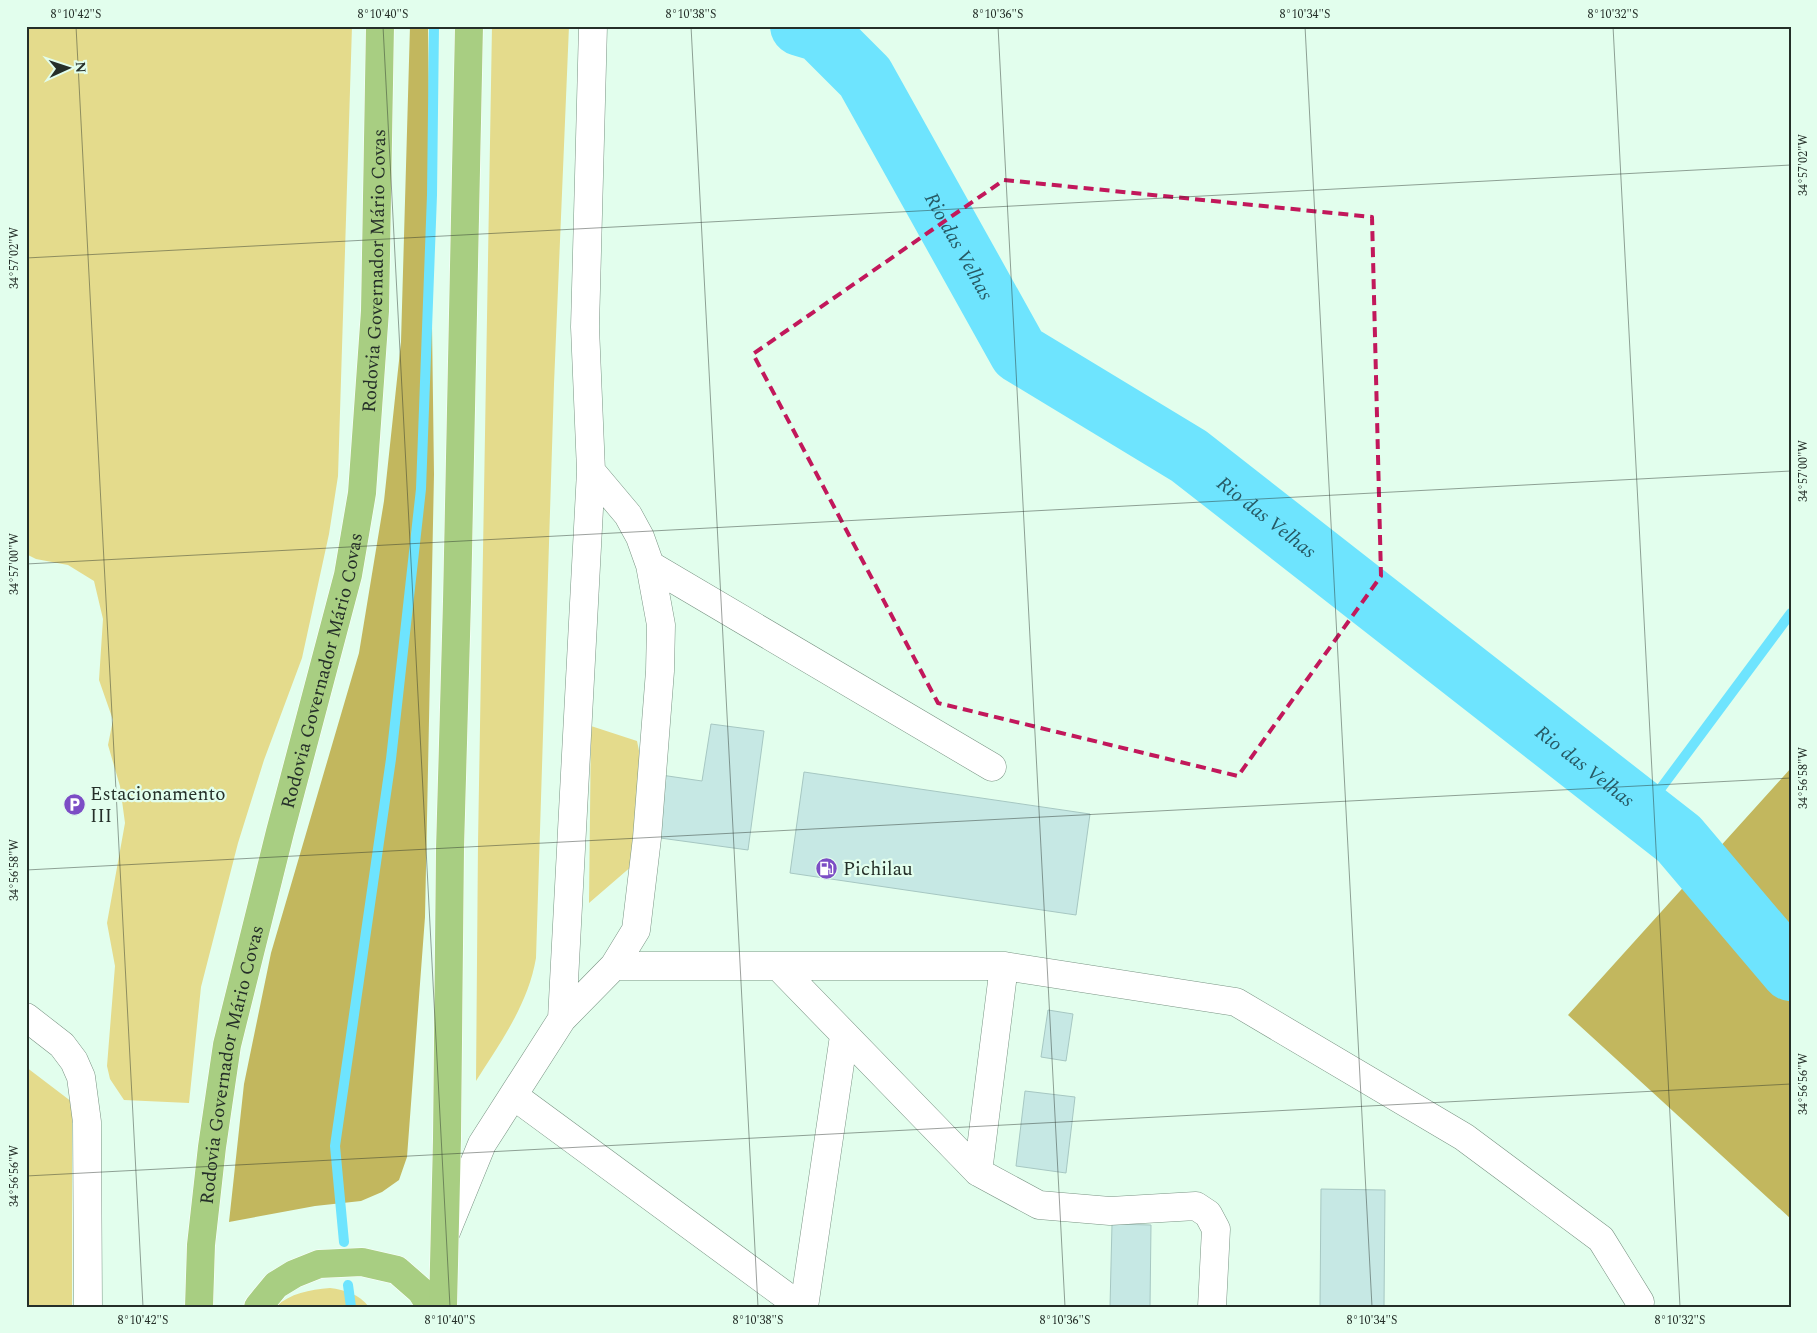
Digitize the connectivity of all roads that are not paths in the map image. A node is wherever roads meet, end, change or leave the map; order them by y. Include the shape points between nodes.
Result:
1 (380, 26) edge
2 (469, 26) edge
3 (593, 26) edge
4 (591, 471) junction
5 (650, 565) junction
6 (992, 767) dead end
7 (614, 966) junction
8 (778, 966) junction
9 (1004, 966) junction
10 (26, 1016) edge
11 (562, 1019) junction
12 (844, 1036) junction
13 (514, 1096) junction
14 (978, 1172) junction
15 (444, 1236) junction
16 (88, 1307) edge
17 (199, 1307) edge
18 (258, 1307) edge
19 (431, 1307) edge
20 (443, 1307) edge
21 (803, 1307) edge
22 (1212, 1307) edge
23 (1639, 1307) edge

1 - 17 highway, Rodovia Governador Mário Covas via 375,311 362,493 348,575 227,1045 201,1245
2 - 15 highway
3 - 4 lane via 585,327
4 - 5 lane via 628,515
4 - 11 lane
5 - 6 lane
5 - 7 lane via 661,626 647,838 636,930
7 - 8 lane
7 - 11 lane
8 - 9 lane
8 - 12 lane
9 - 14 lane
9 - 23 lane via 1236,1002 1464,1137 1601,1239 1640,1302
10 - 16 lane via 62,1046 81,1077 87,1122
11 - 13 lane
12 - 14 lane
12 - 21 lane
13 - 15 lane via 482,1144
13 - 21 lane
14 - 22 lane via 1039,1205 1110,1210 1196,1206 1208,1214 1216,1229
15 - 20 highway
18 - 19 highway via 276,1285 294,1274 319,1264 362,1262 397,1270 421,1291

